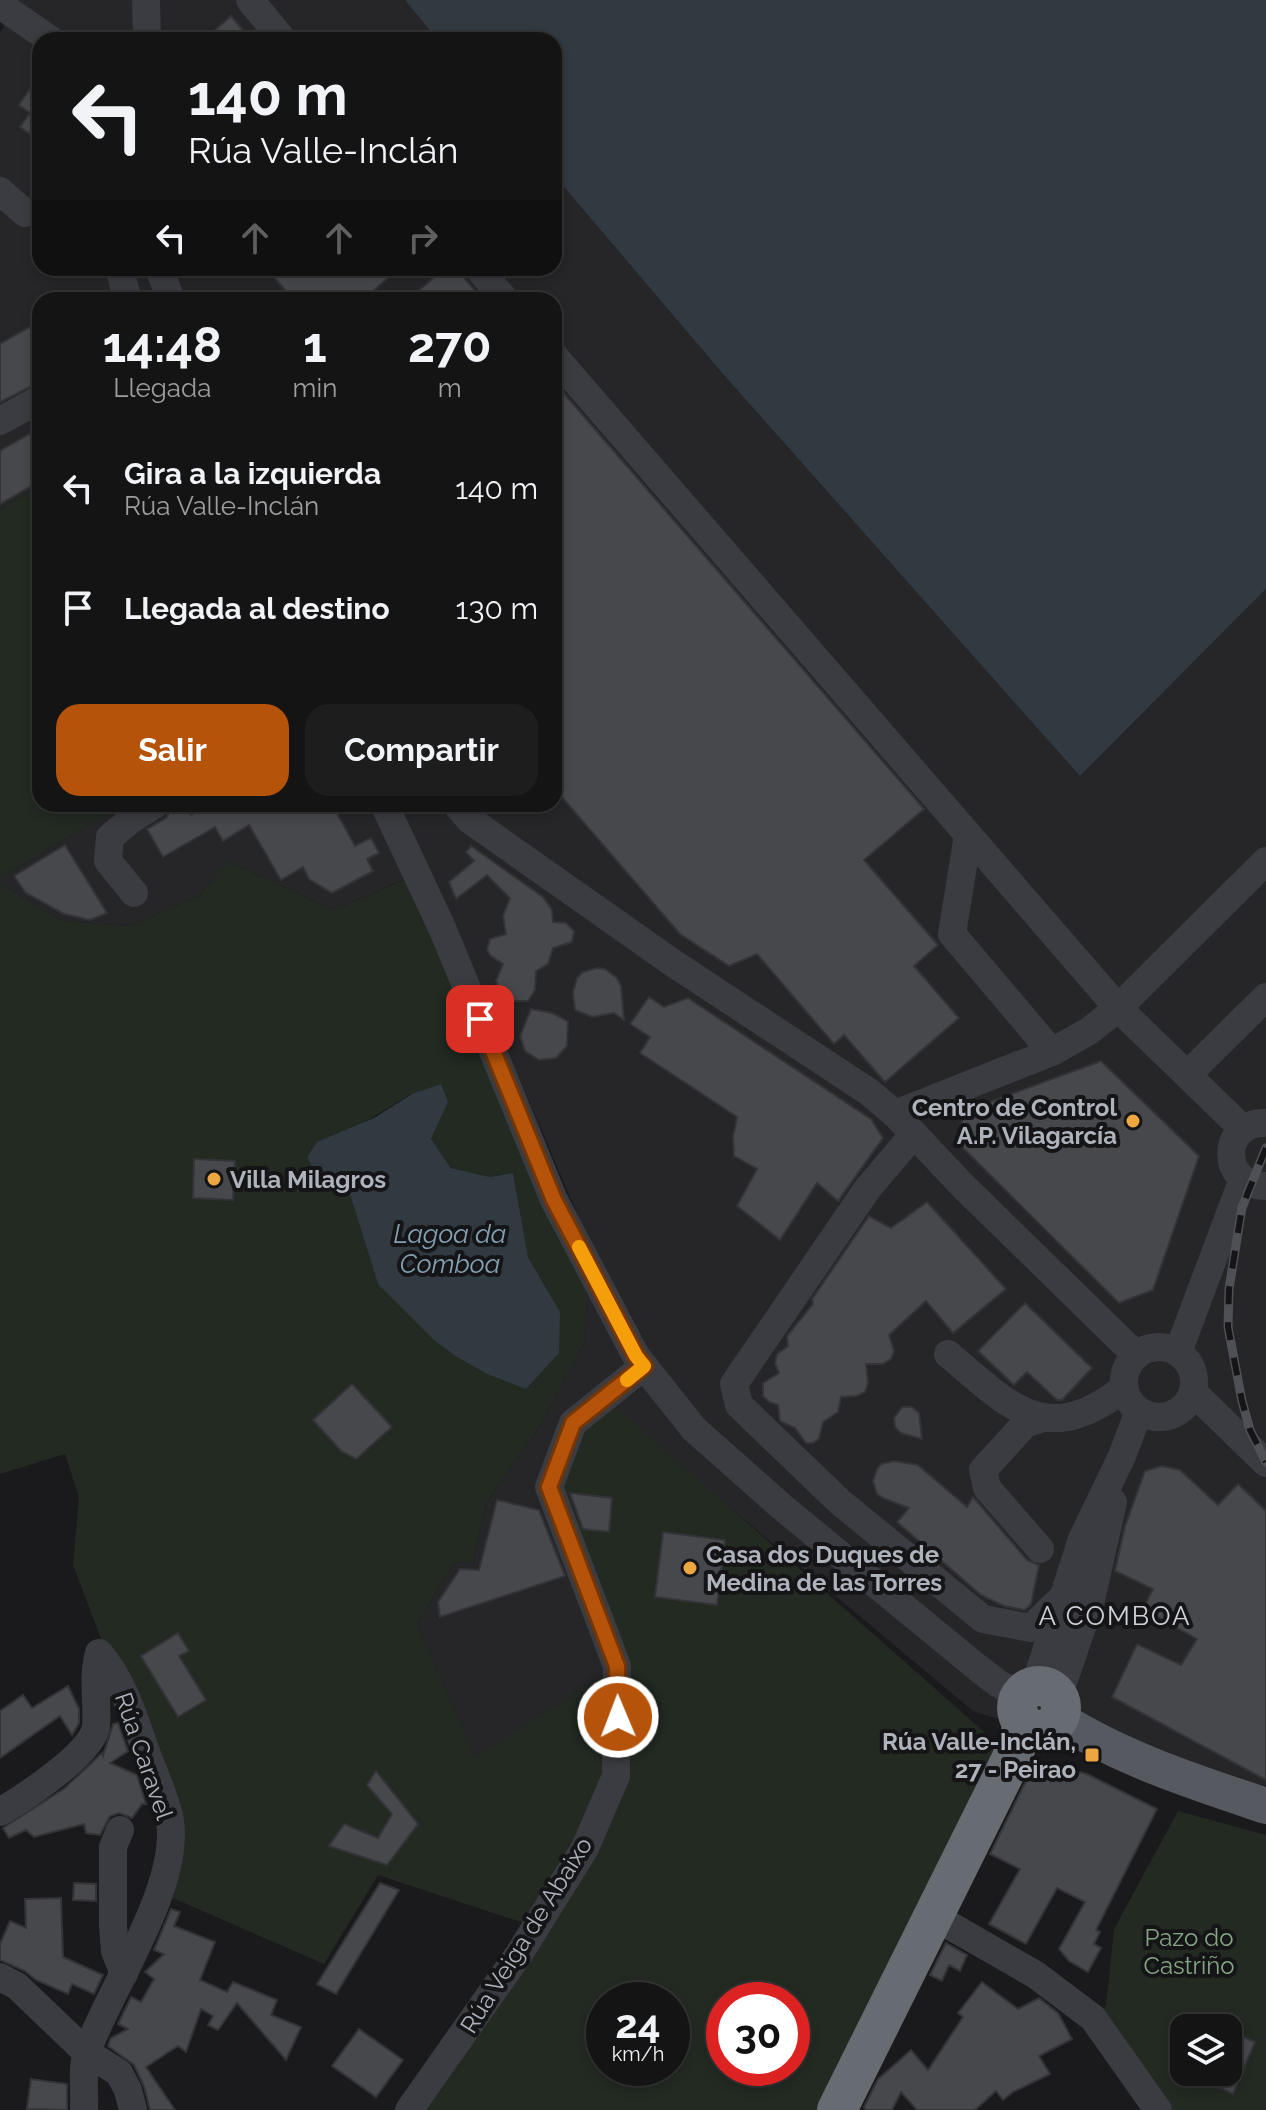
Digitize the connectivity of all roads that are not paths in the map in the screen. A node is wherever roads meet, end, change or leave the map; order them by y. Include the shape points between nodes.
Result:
1 (146, 0) edge
2 (250, 0) edge
3 (0, 5) edge
4 (39, 32) edge
5 (147, 32) edge
6 (276, 32) edge
7 (0, 191) edge
8 (32, 211) edge
9 (485, 276) edge
10 (498, 292) edge
11 (562, 365) edge
12 (32, 403) edge
13 (0, 421) edge
14 (143, 812) edge
15 (388, 812) edge
16 (463, 812) edge
17 (968, 835) junction
18 (1266, 861) edge
19 (134, 893) dead end
20 (1266, 997) edge
21 (1118, 1008) junction
22 (1052, 1052) junction
23 (1187, 1075) junction
24 (904, 1124) junction
25 (1255, 1126) edge
26 (1254, 1182) edge
27 (1178, 1352) junction
28 (948, 1354) dead end
29 (1136, 1355) junction
30 (644, 1366) junction
31 (1193, 1392) junction
32 (1131, 1400) junction
33 (1043, 1418) junction
34 (1122, 1456) junction
35 (1266, 1463) edge
36 (1040, 1549) dead end
37 (1064, 1596) junction
38 (1039, 1708) junction
39 (1266, 1806) edge
40 (0, 1812) edge
41 (120, 1830) dead end
42 (935, 1917) junction
43 (124, 1974) junction
44 (0, 1977) edge
45 (86, 2052) junction
46 (84, 2110) edge
47 (133, 2110) edge
48 (409, 2110) edge
49 (837, 2110) edge
50 (1158, 2110) edge

1 - 5 street
2 - 6 street
3 - 4 street
7 - 8 street via 25,213
9 - 10 street
11 - 17 street
12 - 13 street
14 - 19 street via 110,837 108,861
15 - 30 street via 443,930 554,1200
16 - 24 street via 673,963 869,1092
17 - 21 street
17 - 22 street via 952,934
18 - 21 street
20 - 23 street
21 - 22 street
21 - 23 street
22 - 24 street
23 - 25 street
24 - 29 street
24 - 37 street via 868,1188 734,1384 739,1405 840,1502 983,1619 1031,1628
25 - 26 street via 1237,1136 1231,1154 1232,1163
26 - 27 street
27 - 29 street via 1152,1347
27 - 31 street via 1192,1370
28 - 33 street via 1005,1402
29 - 32 street via 1125,1370
30 - 38 street via 694,1429 782,1507 978,1668
30 - 48 street, Rúa Veiga de Abaixo via 573,1423 549,1487 617,1666 616,1776 585,1848 510,1967
31 - 32 street via 1181,1410 1160,1417
31 - 35 street
32 - 33 street via 1108,1401 1072,1419
32 - 34 street
33 - 36 street via 1025,1424 983,1470 987,1488
34 - 37 street via 1082,1539
34 - 38 street via 1090,1604
37 - 38 street
38 - 39 main road via 1091,1739 1179,1777
38 - 42 highway
40 - 43 street, Rúa Caravel via 51,1779 89,1742 96,1730 94,1674 99,1653 112,1668 133,1715 170,1820 170,1851 159,1892
41 - 43 street via 113,1847 113,1926
42 - 49 highway
42 - 50 street via 1036,1975 1093,2018
43 - 45 street, Rúa Caravel
44 - 45 street via 17,1986
45 - 46 street
45 - 47 street via 119,2073

